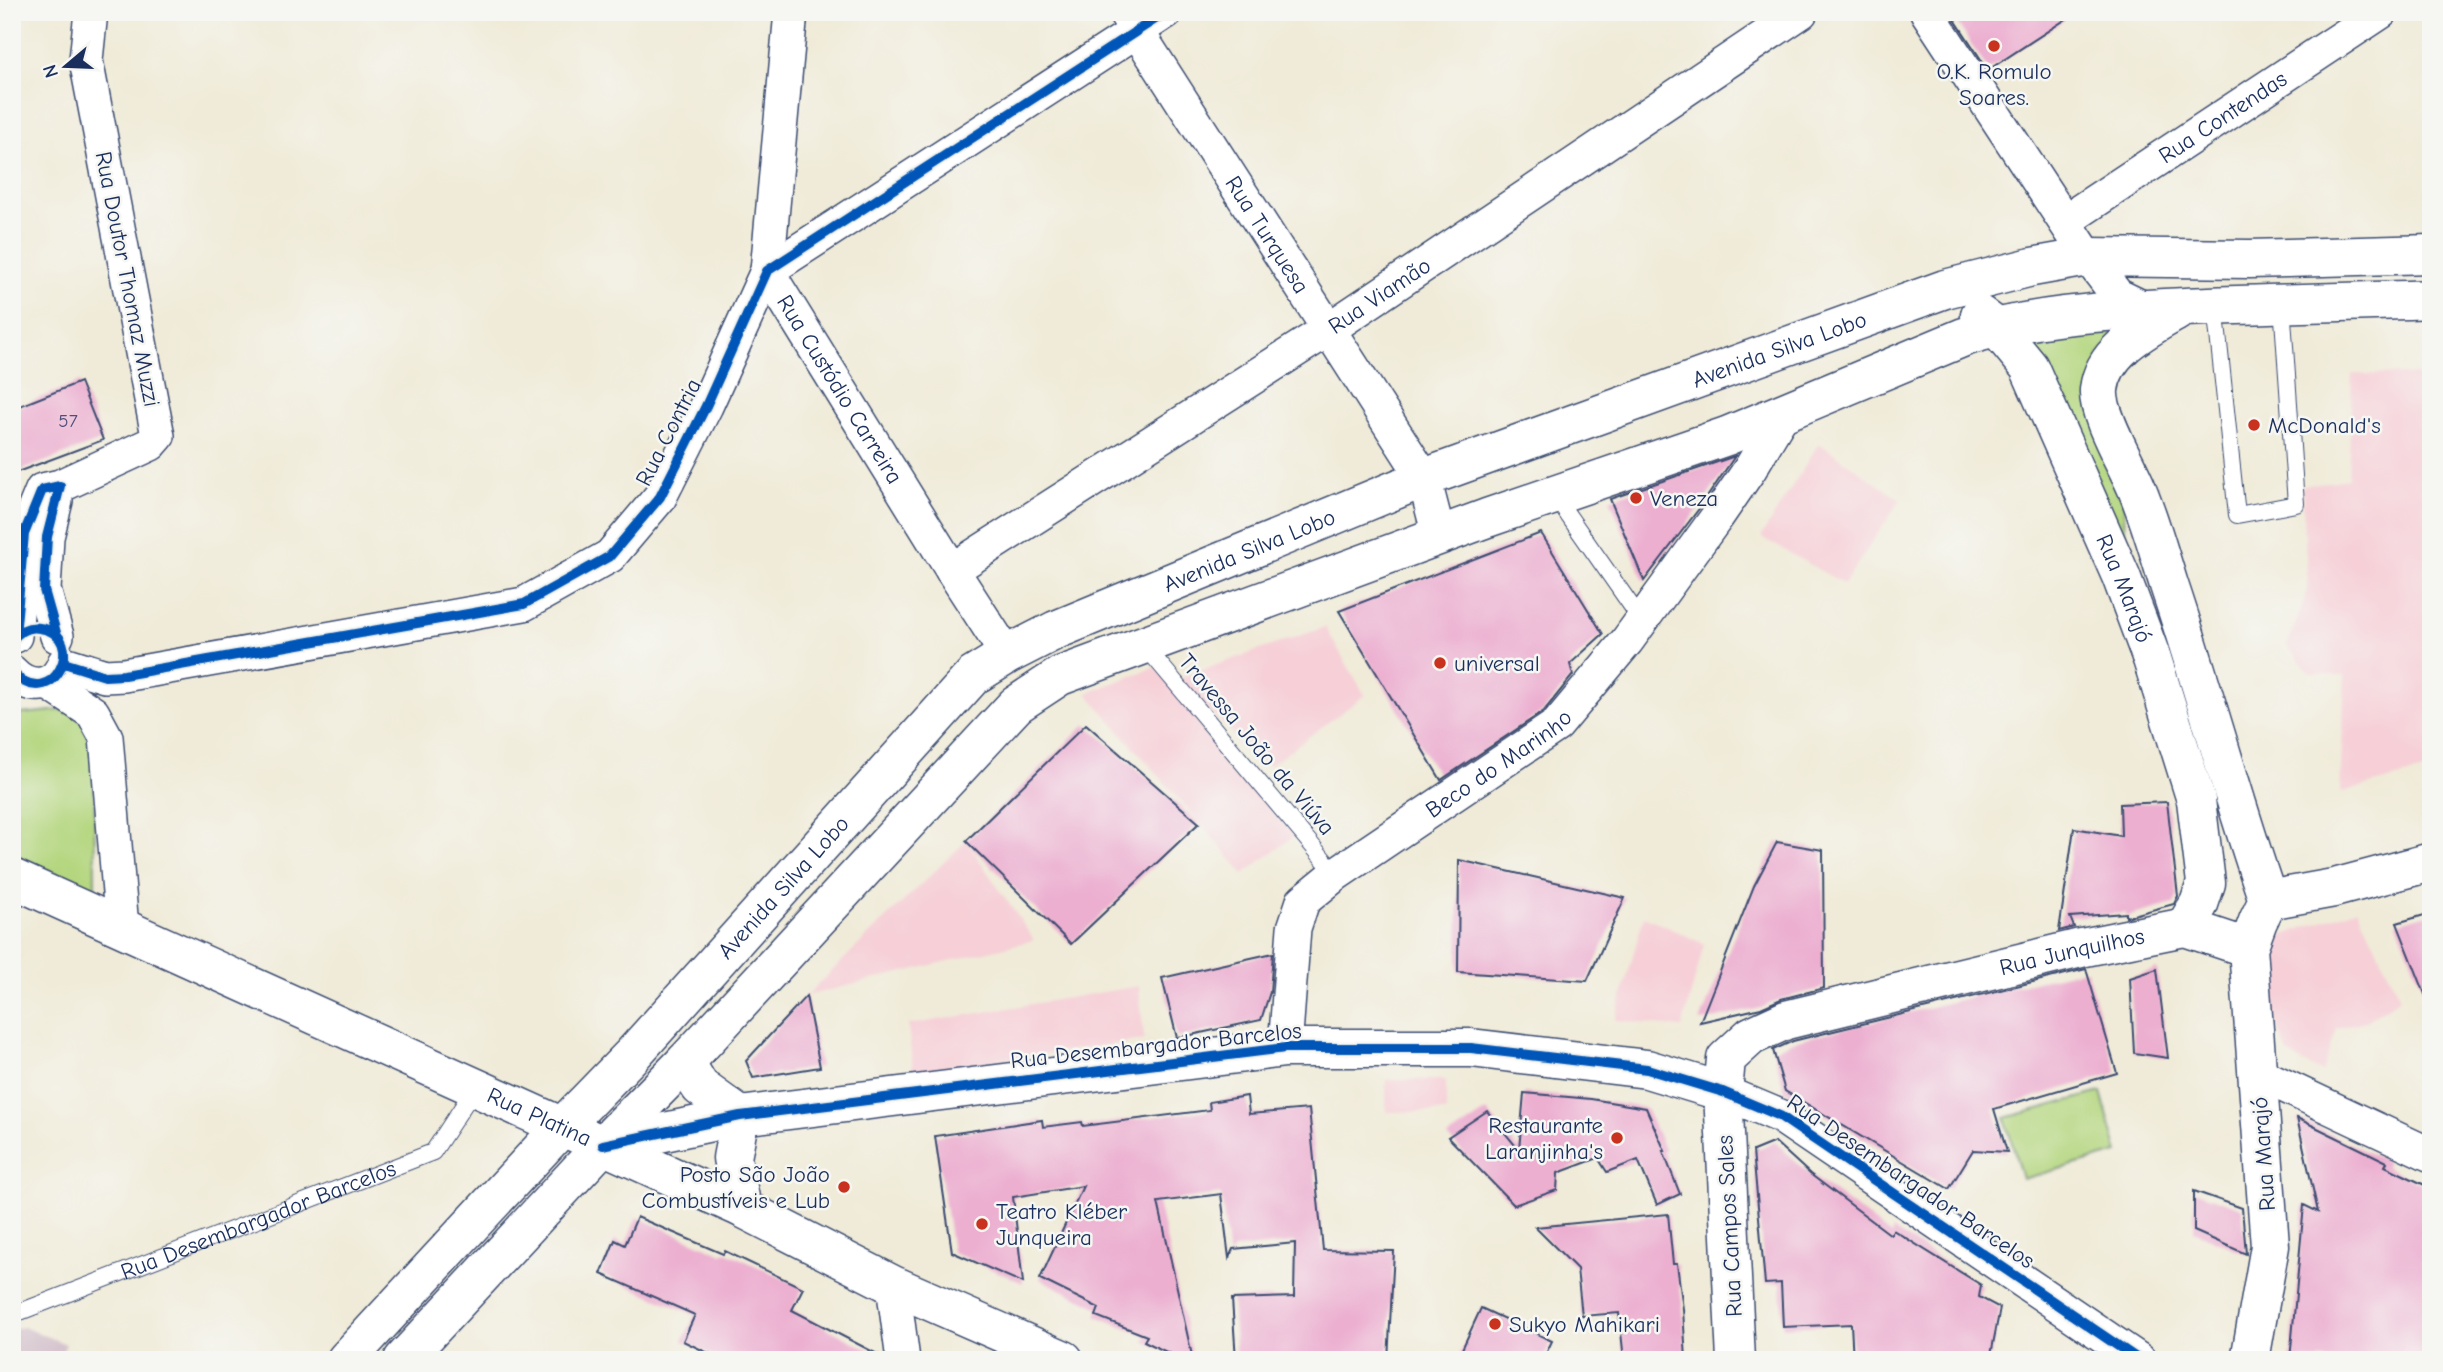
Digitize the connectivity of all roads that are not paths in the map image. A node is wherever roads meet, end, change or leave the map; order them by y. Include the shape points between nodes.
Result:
1 (91, 12) edge
2 (791, 12) edge
3 (1166, 12) edge
4 (1801, 12) edge
5 (1927, 12) edge
6 (2381, 12) edge
7 (1131, 22) edge
8 (2064, 221) junction
9 (2431, 254) edge
10 (2088, 257) junction
11 (767, 271) junction
12 (1945, 289) junction
13 (2431, 299) edge
14 (2281, 304) junction
15 (2199, 306) junction
16 (2146, 309) junction
17 (1996, 327) junction
18 (1329, 329) junction
19 (1784, 412) junction
20 (1727, 436) junction
21 (1750, 469) junction
22 (1424, 478) junction
23 (60, 486) junction
24 (2138, 491) junction
25 (1554, 495) junction
26 (1439, 536) junction
27 (952, 570) junction
28 (1642, 621) junction
29 (14, 639) edge
30 (1143, 643) junction
31 (1007, 655) junction
32 (2152, 659) junction
33 (56, 661) junction
34 (12, 673) edge
35 (2431, 862) edge
36 (1336, 874) junction
37 (12, 878) edge
38 (2268, 900) junction
39 (2185, 927) junction
40 (122, 928) junction
41 (2248, 948) junction
42 (1285, 1048) junction
43 (685, 1062) junction
44 (2257, 1073) junction
45 (475, 1088) junction
46 (1723, 1092) junction
47 (740, 1116) junction
48 (562, 1127) junction
49 (603, 1145) junction
50 (2431, 1155) edge
51 (742, 1208) junction
52 (893, 1285) junction
53 (12, 1315) edge
54 (346, 1360) edge
55 (403, 1360) edge
56 (903, 1360) edge
57 (1064, 1360) edge
58 (1736, 1360) edge
59 (2139, 1360) edge
60 (2250, 1360) edge

1 - 23 street, Rua Doutor Thomaz Muzzi via 86,60 158,436 151,444
2 - 11 street, Rua Custódio Carreira
3 - 7 street
4 - 18 street, Rua Viamão
5 - 8 street
6 - 8 street, Rua Contendas
7 - 11 street
7 - 18 street, Rua Turquesa
8 - 10 street
9 - 10 street, Avenida Silva Lobo
10 - 12 street, Avenida Silva Lobo
10 - 16 street via 2117,295
11 - 27 street, Rua Custódio Carreira
11 - 33 street, Rua Contria via 660,497 610,556 546,592 524,604 124,675 105,676
12 - 17 street, Rua Marajó
12 - 22 street, Avenida Silva Lobo
13 - 14 street, Avenida Silva Lobo
14 - 15 street, Avenida Silva Lobo
14 - 15 lane via 2296,504 2236,515
15 - 16 street, Avenida Silva Lobo
15 - 24 street, Rua Marajó via 2132,338 2107,366 2099,390 2102,411
16 - 17 street, Avenida Silva Lobo via 2049,316
17 - 19 street, Avenida Silva Lobo
17 - 32 street, Rua Marajó via 2029,367 2121,576
18 - 22 street, Rua Turquesa
18 - 27 street, Rua Viamão
19 - 20 street, Avenida Silva Lobo
19 - 21 street, Beco do Marinho
20 - 21 street via 1736,436 1750,446
20 - 25 street, Avenida Silva Lobo
21 - 28 street, Beco do Marinho
22 - 26 street, Rua Turquesa
22 - 31 street, Avenida Silva Lobo via 1056,630
23 - 29 street, Rua Doutor Thomaz Muzzi via 42,490 24,534
23 - 33 street via 47,537 44,590
24 - 32 street
24 - 38 street, Rua Marajó
25 - 26 street, Avenida Silva Lobo
25 - 28 lane
26 - 30 street, Avenida Silva Lobo
27 - 31 street, Rua Custódio Carreira
28 - 36 street, Beco do Marinho via 1557,725
29 - 33 street via 24,629 47,629
30 - 36 lane, Travessa João da Viúva
30 - 43 street, Avenida Silva Lobo via 1060,676 1016,705
31 - 48 street, Avenida Silva Lobo via 973,677
32 - 39 street, Rua Marajó via 2196,800 2206,883
33 - 34 street via 35,685
33 - 40 street via 106,737
35 - 38 street
36 - 42 street, Beco do Marinho via 1304,901 1294,928
37 - 40 street, Rua Platina
38 - 41 street
39 - 41 street, Rua Junquilhos
39 - 46 street, Rua Junquilhos via 1786,1020 1751,1036 1726,1059
40 - 45 street, Rua Platina
41 - 44 street, Rua Marajó
42 - 46 street, Rua Desembargador Barcelos via 1471,1048 1647,1069
42 - 47 street, Rua Desembargador Barcelos
43 - 47 street via 700,1087
43 - 49 street, Avenida Silva Lobo
44 - 50 street
44 - 60 street, Rua Marajó via 2270,1246
45 - 48 street, Rua Platina
45 - 53 lane, Rua Desembargador Barcelos via 433,1152
46 - 58 street, Rua Campos Sales
46 - 59 street, Rua Desembargador Barcelos via 1780,1116
47 - 49 street, Rua Desembargador Barcelos
47 - 51 street via 733,1158
48 - 49 street, Rua Platina
48 - 54 street, Avenida Silva Lobo
49 - 51 street, Rua Platina
49 - 55 street, Avenida Silva Lobo
51 - 52 street, Rua Platina
52 - 56 street
52 - 57 street, Rua Platina

